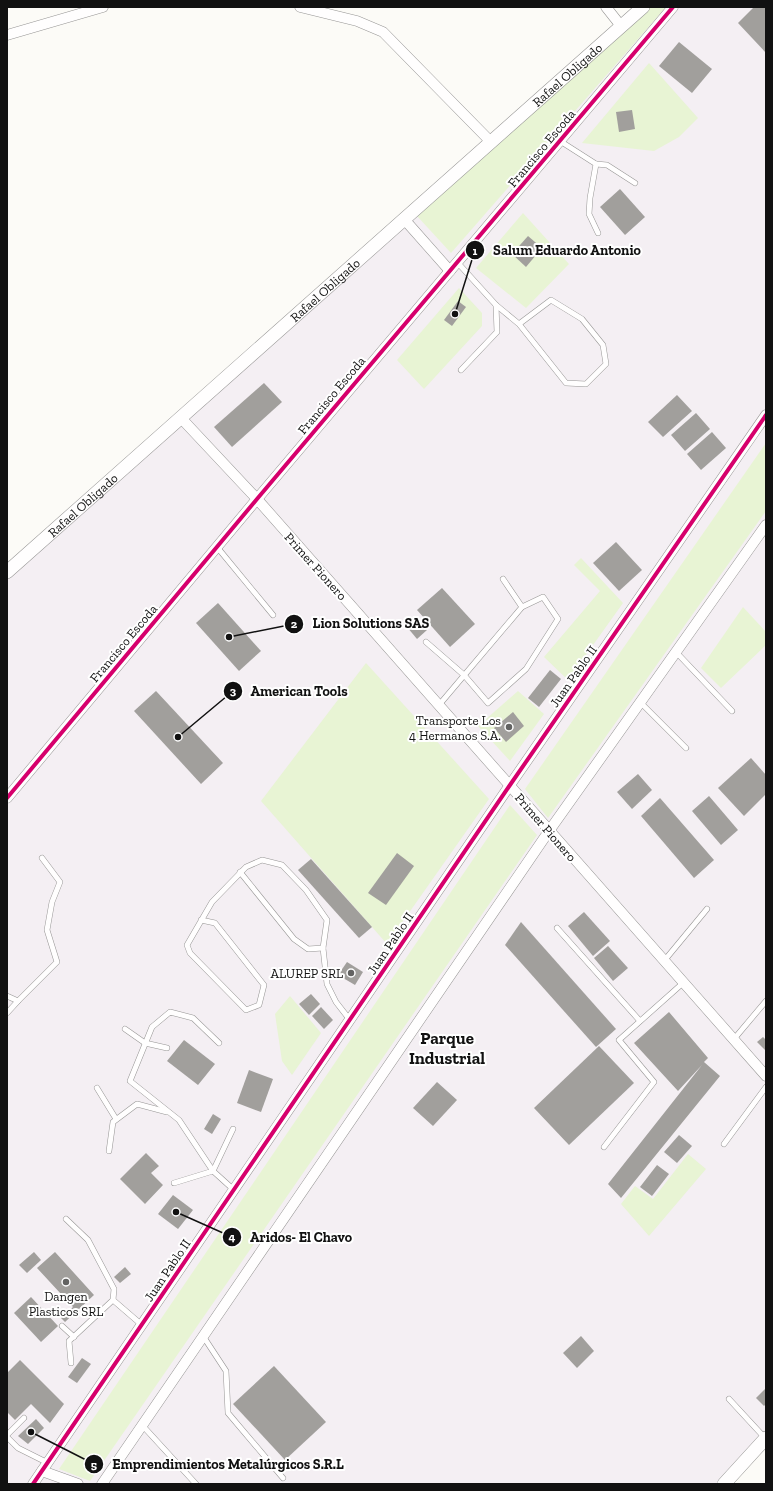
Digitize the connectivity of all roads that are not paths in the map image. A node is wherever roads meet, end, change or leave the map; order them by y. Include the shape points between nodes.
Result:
1 (102, 7) edge
2 (300, 7) edge
3 (606, 7) edge
4 (642, 7) edge
5 (673, 7) edge
6 (622, 26) junction
7 (7, 35) edge
8 (560, 141) junction
9 (491, 142) junction
10 (596, 164) junction
11 (635, 183) dead end
12 (404, 219) junction
13 (598, 233) dead end
14 (457, 262) junction
15 (450, 271) junction
16 (496, 305) junction
17 (519, 324) junction
18 (461, 370) dead end
19 (766, 415) edge
20 (180, 418) junction
21 (257, 499) junction
22 (766, 525) edge
23 (217, 547) junction
24 (7, 572) edge
25 (503, 580) dead end
26 (522, 607) junction
27 (273, 615) dead end
28 (426, 642) dead end
29 (676, 652) junction
30 (464, 675) junction
31 (640, 702) junction
32 (439, 705) junction
33 (732, 711) dead end
34 (686, 748) dead end
35 (510, 785) junction
36 (7, 798) edge
37 (549, 831) junction
38 (42, 858) dead end
39 (240, 872) junction
40 (707, 909) dead end
41 (202, 920) junction
42 (557, 928) dead end
43 (323, 948) junction
44 (664, 961) junction
45 (683, 983) junction
46 (7, 996) edge
47 (18, 1001) junction
48 (766, 1001) edge
49 (7, 1013) edge
50 (350, 1020) junction
51 (640, 1021) junction
52 (125, 1029) dead end
53 (734, 1039) junction
54 (145, 1043) junction
55 (220, 1043) dead end
56 (167, 1048) dead end
57 (766, 1076) edge
58 (766, 1087) edge
59 (97, 1088) dead end
60 (170, 1113) junction
61 (116, 1119) junction
62 (233, 1129) dead end
63 (724, 1144) dead end
64 (604, 1147) dead end
65 (109, 1151) dead end
66 (213, 1171) junction
67 (174, 1183) dead end
68 (234, 1190) junction
69 (66, 1219) dead end
70 (113, 1300) junction
71 (142, 1325) junction
72 (62, 1326) dead end
73 (203, 1336) junction
74 (74, 1337) junction
75 (71, 1363) dead end
76 (729, 1399) dead end
77 (24, 1418) dead end
78 (142, 1426) junction
79 (7, 1436) edge
80 (766, 1439) edge
81 (45, 1467) junction
82 (283, 1478) dead end
83 (33, 1484) edge
84 (78, 1484) edge
85 (102, 1484) edge
86 (196, 1484) edge
87 (724, 1484) edge

1 - 7 street
2 - 9 street via 356,21 383,32
3 - 6 street
4 - 6 street, Rafael Obligado
5 - 8 street, Francisco Escoda
6 - 9 street, Rafael Obligado
8 - 10 lane
8 - 14 street, Francisco Escoda
9 - 12 street, Rafael Obligado
10 - 11 lane via 607,165
10 - 13 lane via 589,214
12 - 15 street
12 - 20 street, Rafael Obligado
14 - 15 street, Francisco Escoda
14 - 16 lane
15 - 21 street, Francisco Escoda
16 - 17 lane
16 - 18 lane via 497,332
17 - 17 lane via 551,300 582,319 604,345 606,364 586,384 566,383
19 - 35 street, Juan Pablo II
20 - 21 street, Primer Pionero
20 - 24 street, Rafael Obligado
21 - 23 street, Francisco Escoda
21 - 32 street, Primer Pionero
22 - 29 street
23 - 27 lane
23 - 36 street, Francisco Escoda
25 - 26 lane
26 - 30 lane
26 - 30 lane via 543,597 558,619 526,669 488,703
28 - 30 lane
29 - 31 street
29 - 33 lane
30 - 32 lane
31 - 34 lane
31 - 37 street
32 - 35 street, Primer Pionero
35 - 37 street, Primer Pionero
35 - 50 street, Juan Pablo II
37 - 44 street, Primer Pionero
37 - 73 street
38 - 47 lane via 60,882 52,902 47,930 57,962
39 - 41 lane via 212,902
39 - 43 lane via 294,940 308,949
39 - 43 lane via 262,860 282,865 306,890 327,920
40 - 44 lane
41 - 41 lane via 187,944 190,953 246,1010 259,1005 264,985 215,923
42 - 51 lane
43 - 50 lane via 327,984 336,1002
44 - 45 street, Primer Pionero
45 - 51 lane
45 - 53 street, Primer Pionero
46 - 47 lane
47 - 49 lane
48 - 53 lane
50 - 68 street, Juan Pablo II
51 - 64 lane via 619,1040 654,1082
52 - 54 lane
53 - 57 street, Primer Pionero
54 - 55 lane via 152,1026 170,1012 193,1018
54 - 56 lane
54 - 60 lane via 130,1081
58 - 63 lane
59 - 61 lane
60 - 61 lane via 136,1104
60 - 66 lane via 179,1120
61 - 65 lane via 113,1122
62 - 66 lane
66 - 67 lane
66 - 68 lane
68 - 71 street, Juan Pablo II
69 - 70 lane via 88,1240 114,1290
70 - 71 lane
70 - 74 lane
71 - 81 street, Juan Pablo II
72 - 74 lane
73 - 78 street
73 - 82 lane via 226,1371 228,1413
74 - 75 lane via 69,1341
76 - 80 lane
77 - 79 lane
78 - 85 street
78 - 86 lane
79 - 81 lane via 18,1448
80 - 87 street
81 - 83 street, Juan Pablo II
81 - 84 street

